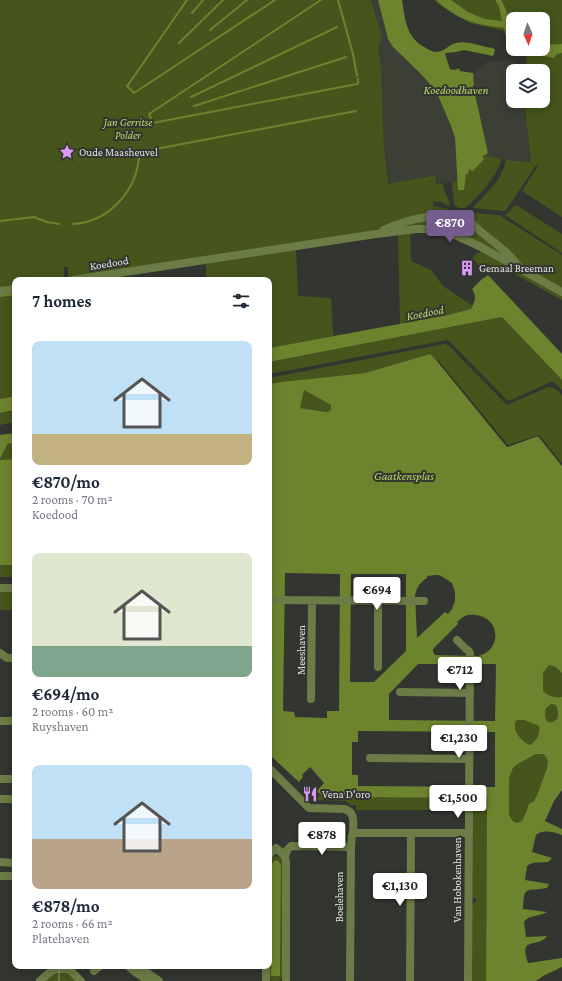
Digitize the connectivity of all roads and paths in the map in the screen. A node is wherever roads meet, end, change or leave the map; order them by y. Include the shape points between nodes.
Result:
1 (376, 234) junction
2 (520, 269) junction
3 (93, 277) edge
4 (12, 289) edge
5 (0, 291) edge
6 (562, 292) edge
7 (0, 588) edge
8 (12, 588) edge
9 (272, 600) edge
10 (312, 601) junction
11 (378, 601) junction
12 (421, 601) dead end
13 (457, 640) dead end
14 (0, 653) edge
15 (12, 658) edge
16 (378, 667) dead end
17 (400, 692) dead end
18 (470, 693) junction
19 (311, 698) dead end
20 (0, 721) edge
21 (12, 721) edge
22 (370, 758) dead end
23 (469, 759) junction
24 (272, 771) edge
25 (0, 779) edge
26 (12, 779) edge
27 (0, 799) edge
28 (12, 799) edge
29 (353, 833) junction
30 (411, 834) junction
31 (468, 834) junction
32 (351, 847) junction
33 (272, 852) edge
34 (285, 856) junction
35 (0, 862) edge
36 (12, 862) edge
37 (0, 876) edge
38 (12, 876) edge
39 (132, 969) edge
40 (142, 969) edge
41 (266, 969) edge
42 (40, 981) edge
43 (81, 981) edge
44 (148, 981) edge
45 (159, 981) edge
46 (266, 981) edge
47 (286, 981) edge
48 (350, 981) edge
49 (410, 981) edge
50 (468, 981) edge

1 - 2 street, Koedood via 416,229 443,231 479,246
1 - 2 street via 421,218 459,214 509,254
1 - 3 street, Koedood
2 - 6 street, Koedood
4 - 5 street
7 - 8 street
9 - 10 street
10 - 11 street
10 - 19 street, Meeshaven
11 - 12 street
11 - 16 street
13 - 18 street, Van Hobokenhaven via 470,655
14 - 15 street
17 - 18 street
18 - 23 street, Van Hobokenhaven
20 - 21 street
22 - 23 street
23 - 31 street, Van Hobokenhaven
24 - 29 street, Boelehaven via 309,808 344,809 351,812
25 - 26 street
27 - 28 street
29 - 30 street
29 - 32 street, Boelehaven
30 - 31 street
30 - 49 street
31 - 50 street, Van Hobokenhaven
32 - 34 street via 291,846
32 - 48 street, Boelehaven
33 - 34 street via 276,848
34 - 47 street
35 - 36 street
37 - 38 street
39 - 44 street
40 - 45 street
41 - 46 street
42 - 43 street via 51,970 67,969

